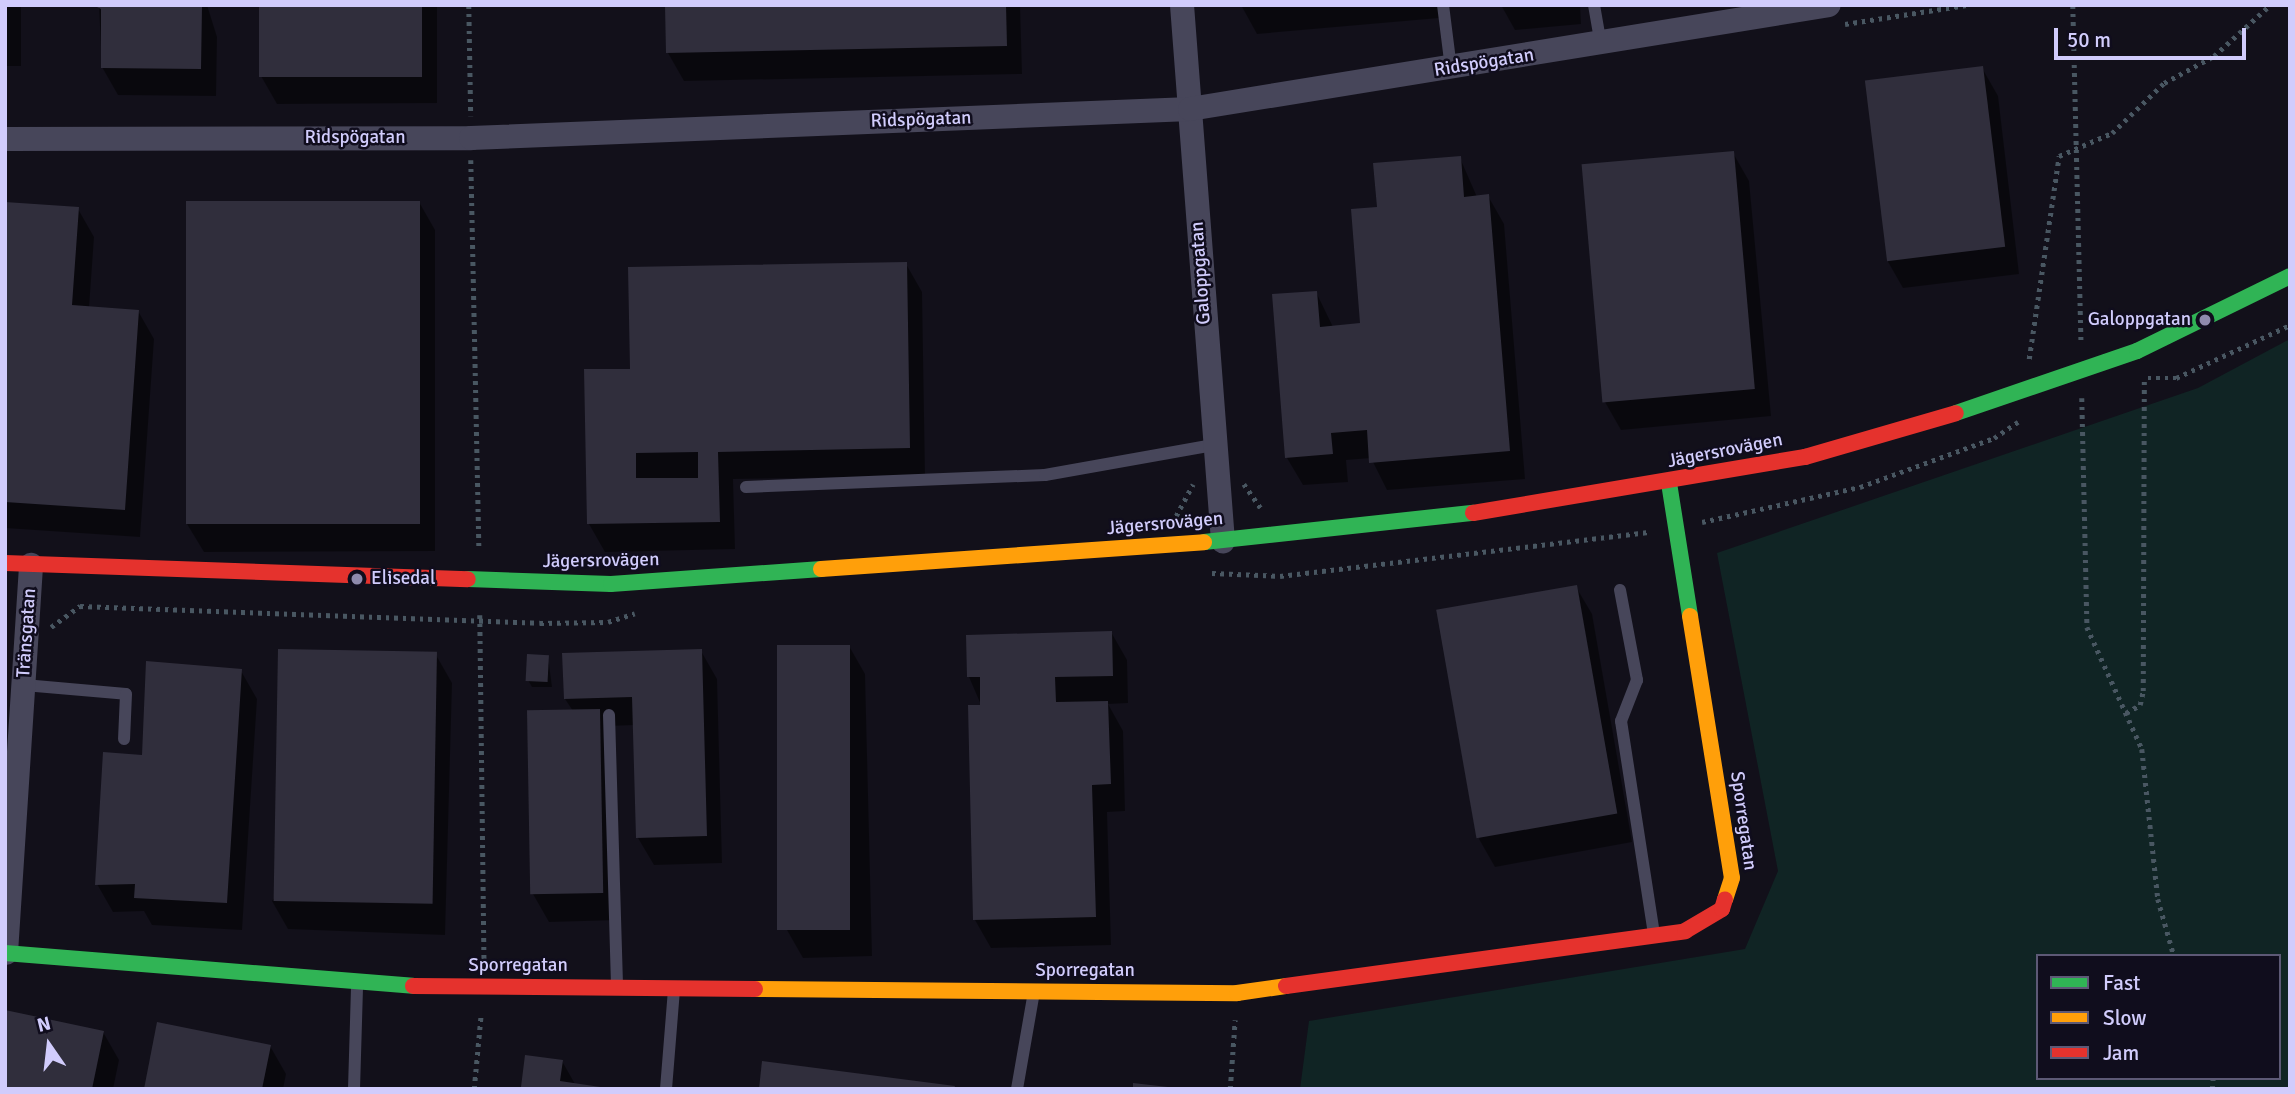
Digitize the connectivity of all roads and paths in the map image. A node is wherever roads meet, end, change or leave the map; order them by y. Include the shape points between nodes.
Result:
1 (469, 5) edge
2 (1182, 5) edge
3 (1443, 5) edge
4 (1594, 5) edge
5 (1967, 5) edge
6 (2073, 5) edge
7 (2270, 5) edge
8 (1763, 12) edge
9 (1830, 15) edge
10 (1602, 45) junction
11 (1451, 69) junction
12 (1190, 109) junction
13 (471, 138) junction
14 (5, 139) edge
15 (2079, 148) junction
16 (2290, 276) edge
17 (2290, 325) edge
18 (2081, 350) dead end
19 (2028, 366) dead end
20 (2144, 377) dead end
21 (2157, 380) dead end
22 (2082, 397) dead end
23 (1213, 444) junction
24 (1241, 468) dead end
25 (1669, 483) junction
26 (746, 487) dead end
27 (1269, 514) dead end
28 (1223, 541) junction
29 (5, 563) edge
30 (32, 565) junction
31 (479, 584) junction
32 (1620, 590) dead end
33 (644, 610) dead end
34 (480, 616) junction
35 (27, 628) junction
36 (24, 685) junction
37 (2126, 713) junction
38 (609, 715) dead end
39 (124, 739) dead end
40 (1654, 936) junction
41 (6, 953) edge
42 (2173, 954) edge
43 (357, 986) junction
44 (484, 986) junction
45 (617, 988) junction
46 (674, 988) junction
47 (1034, 991) junction
48 (1237, 993) junction
49 (354, 1089) edge
50 (474, 1089) edge
51 (667, 1089) edge
52 (1017, 1089) edge
53 (1230, 1089) edge

1 - 13 path
2 - 12 street, Galoppgatan
3 - 11 lane
4 - 10 lane
5 - 9 path
6 - 15 path
7 - 15 path via 2214,56 2164,83 2112,133
8 - 9 street, Ridspögatan
8 - 10 street, Ridspögatan
10 - 11 street, Ridspögatan
11 - 12 street, Ridspögatan
12 - 13 street, Ridspögatan
12 - 23 street, Galoppgatan
13 - 14 street, Ridspögatan
13 - 31 path
15 - 18 path
15 - 19 path via 2059,156 2054,172
16 - 25 street, Jägersrovägen via 2137,351 2027,390 1805,457
17 - 21 path via 2176,378
20 - 37 path via 2144,691 2140,705
22 - 37 path via 2087,626
23 - 26 lane via 1032,476
23 - 28 street, Galoppgatan
24 - 27 path via 1254,502
25 - 28 street, Jägersrovägen via 1540,505
25 - 40 street, Sporregatan via 1732,878 1722,909 1685,931
28 - 31 street, Jägersrovägen via 801,575
29 - 30 street, Jägersrovägen
30 - 31 street, Jägersrovägen
30 - 35 street, Tränsgatan
31 - 34 path
32 - 40 lane via 1637,680 1622,721
33 - 34 path via 608,622
34 - 35 path via 80,606 49,629
34 - 44 path
35 - 36 street, Tränsgatan
36 - 39 lane via 126,694
36 - 41 street, Tränsgatan
37 - 42 path via 2148,781 2158,898
38 - 45 lane
40 - 48 street, Sporregatan
41 - 43 street, Sporregatan
43 - 44 street, Sporregatan
43 - 49 lane
44 - 45 street, Sporregatan
44 - 50 path
45 - 46 street, Sporregatan
46 - 47 street, Sporregatan
46 - 51 lane
47 - 48 street, Sporregatan
47 - 52 lane
48 - 53 path

